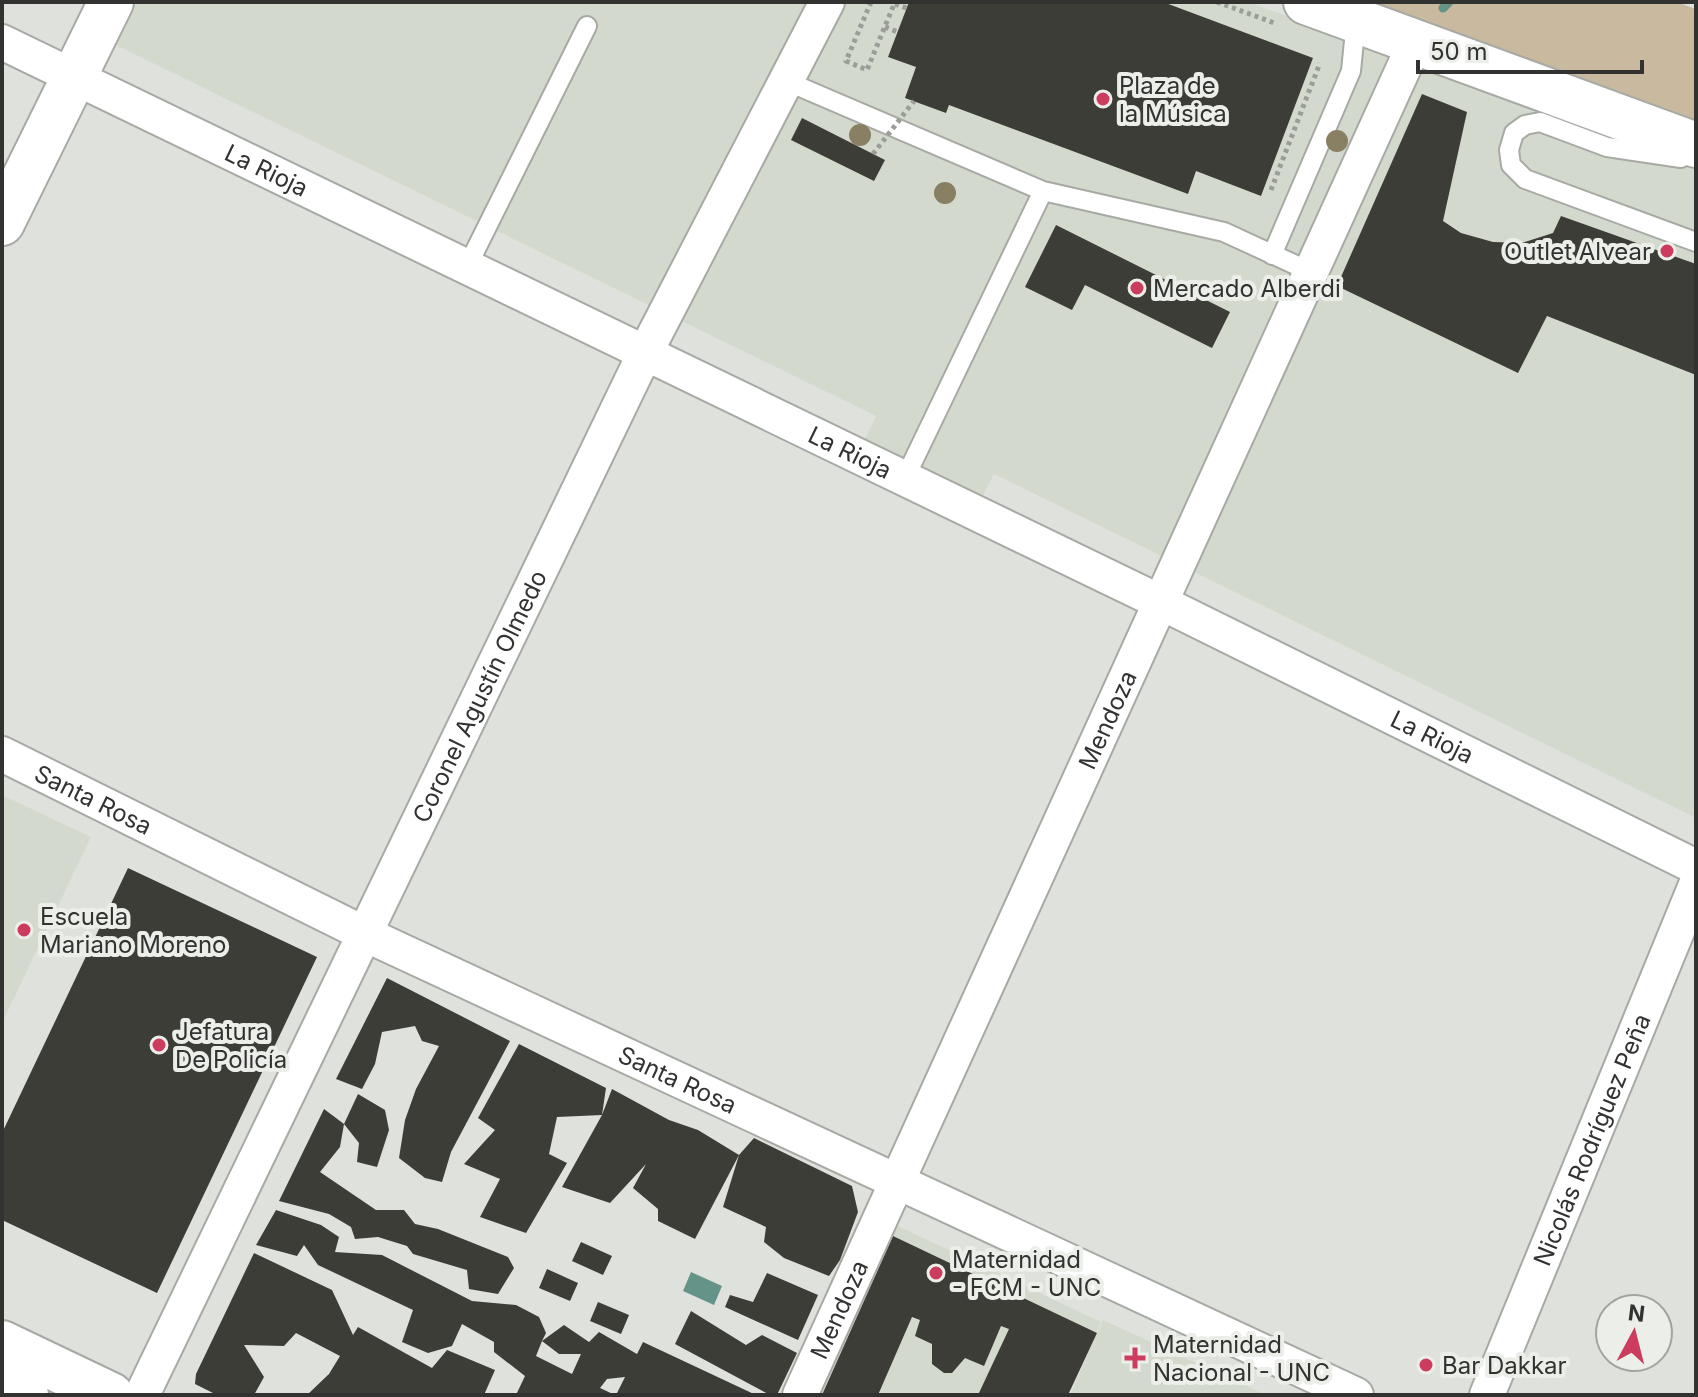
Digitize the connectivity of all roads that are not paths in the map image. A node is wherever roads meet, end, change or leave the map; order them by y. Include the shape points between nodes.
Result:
1 (111, 2) edge
2 (827, 2) edge
3 (1306, 2) edge
4 (1356, 21) junction
5 (587, 26) dead end
6 (2, 42) edge
7 (1415, 43) junction
8 (75, 77) junction
9 (786, 81) junction
10 (1696, 145) edge
11 (1696, 160) edge
12 (1043, 191) junction
13 (2, 223) edge
14 (1696, 242) edge
15 (1272, 255) junction
16 (467, 267) junction
17 (1311, 272) junction
18 (645, 353) junction
19 (904, 480) junction
20 (1158, 601) junction
21 (2, 754) edge
22 (1696, 867) edge
23 (1696, 885) edge
24 (367, 935) junction
25 (897, 1181) junction
26 (2, 1343) edge
27 (2, 1384) edge
28 (26, 1395) edge
29 (111, 1395) edge
30 (142, 1395) edge
31 (800, 1395) edge
32 (1356, 1395) edge
33 (1487, 1395) edge

1 - 8 main road
2 - 9 street, Coronel Agustín Olmedo
3 - 4 main road
4 - 7 main road
4 - 15 lane via 1351,71
5 - 16 lane
6 - 8 street, La Rioja
7 - 10 main road
7 - 17 street, Mendoza
8 - 13 main road
8 - 16 street, La Rioja
9 - 12 lane
9 - 18 street, Coronel Agustín Olmedo
11 - 14 lane via 1607,147 1540,122 1514,133 1509,150 1511,165 1525,179
12 - 15 lane via 1224,232
12 - 19 lane
15 - 17 lane
16 - 18 street, La Rioja
17 - 20 street, Mendoza
18 - 19 street, La Rioja
18 - 24 street, Coronel Agustín Olmedo
19 - 20 street, La Rioja
20 - 22 street, La Rioja
20 - 25 street, Mendoza
21 - 24 street, Santa Rosa
23 - 33 street, Nicolás Rodríguez Peña
24 - 25 street, Santa Rosa
24 - 30 street, Coronel Agustín Olmedo
25 - 31 street, Mendoza
25 - 32 street, Santa Rosa
26 - 29 main road
27 - 28 main road

